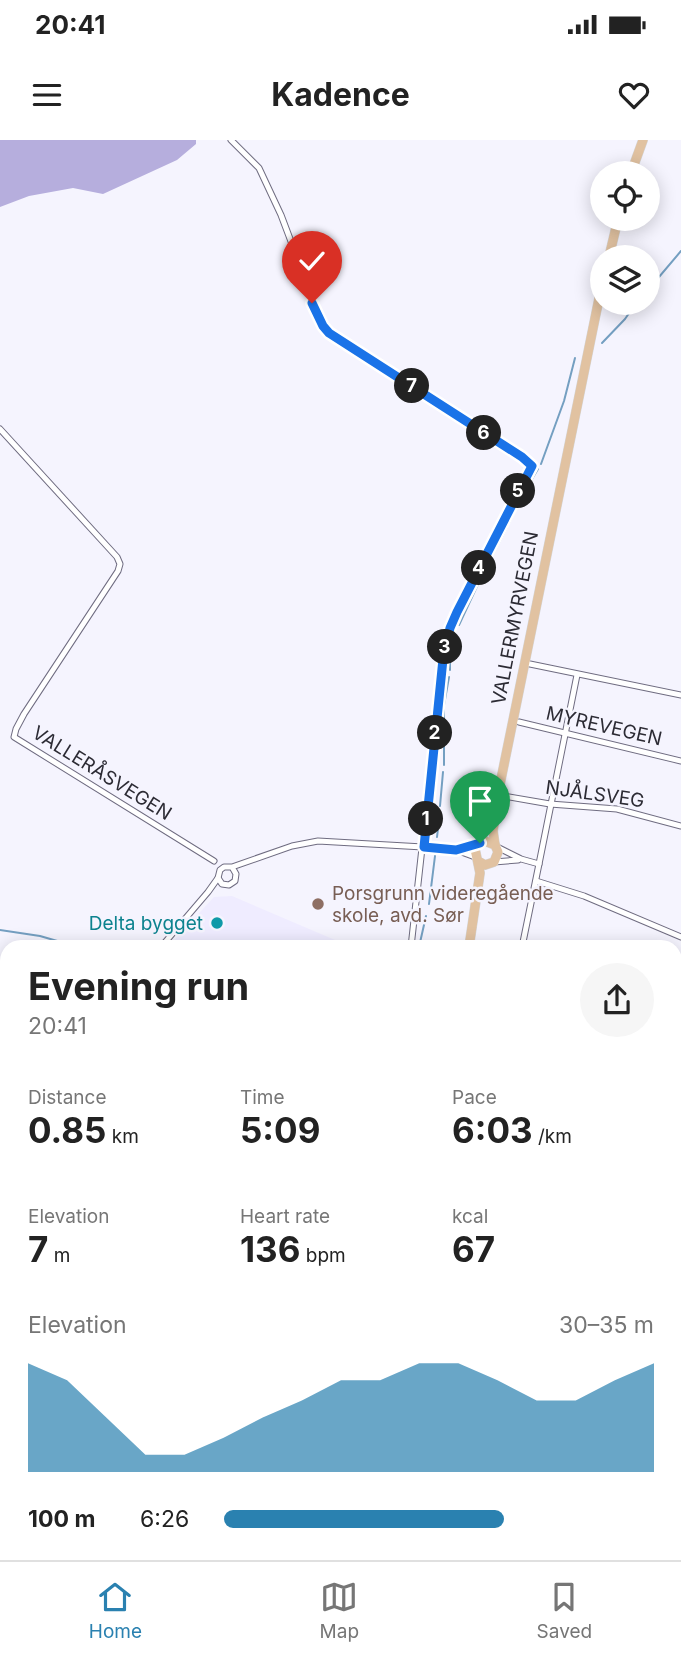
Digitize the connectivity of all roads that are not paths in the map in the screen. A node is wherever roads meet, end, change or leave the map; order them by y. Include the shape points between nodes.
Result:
1 (231, 140) edge
2 (643, 140) edge
3 (635, 161) edge
4 (596, 315) edge
5 (0, 429) edge
6 (530, 664) dead end
7 (577, 675) junction
8 (681, 695) edge
9 (519, 722) dead end
10 (564, 734) junction
11 (681, 761) edge
12 (501, 795) junction
13 (550, 804) junction
14 (681, 826) edge
15 (479, 844) junction
16 (496, 846) junction
17 (424, 847) junction
18 (456, 850) junction
19 (476, 859) junction
20 (521, 859) junction
21 (214, 861) dead end
22 (493, 862) junction
23 (247, 863) junction
24 (539, 864) junction
25 (233, 867) junction
26 (236, 874) junction
27 (218, 878) junction
28 (536, 881) junction
29 (226, 885) junction
30 (208, 892) junction
31 (681, 937) edge
32 (167, 940) edge
33 (412, 940) edge
34 (471, 940) edge
35 (471, 940) edge
36 (523, 940) edge

1 - 17 street via 259,168 329,333 532,466 467,590 447,639
2 - 3 main road
4 - 12 main road, VALLERMYRVEGEN
5 - 21 street, VALLERÅSVEGEN via 120,564 14,737
6 - 7 street
7 - 8 street
7 - 10 street
9 - 10 street, MYREVEGEN
10 - 11 street, MYREVEGEN
10 - 13 street
12 - 13 street, NJÅLSVEG
12 - 15 main road, VALLERMYRVEGEN
12 - 16 main road, VALLERMYRVEGEN
13 - 14 street, NJÅLSVEG via 617,809
13 - 24 street
15 - 16 main road via 488,841
15 - 18 street
15 - 19 main road
16 - 20 street
16 - 22 main road via 498,855
17 - 18 street
17 - 23 street via 318,841
17 - 33 street
18 - 19 street
19 - 22 main road via 485,865
19 - 34 main road via 479,879
20 - 22 street
20 - 24 street
22 - 35 main road via 484,880
23 - 25 street
23 - 26 street
24 - 28 street
25 - 26 street
25 - 27 street via 222,868
26 - 29 street via 235,881
27 - 29 street
27 - 30 street
28 - 31 street
28 - 36 street
29 - 30 street
30 - 32 street

